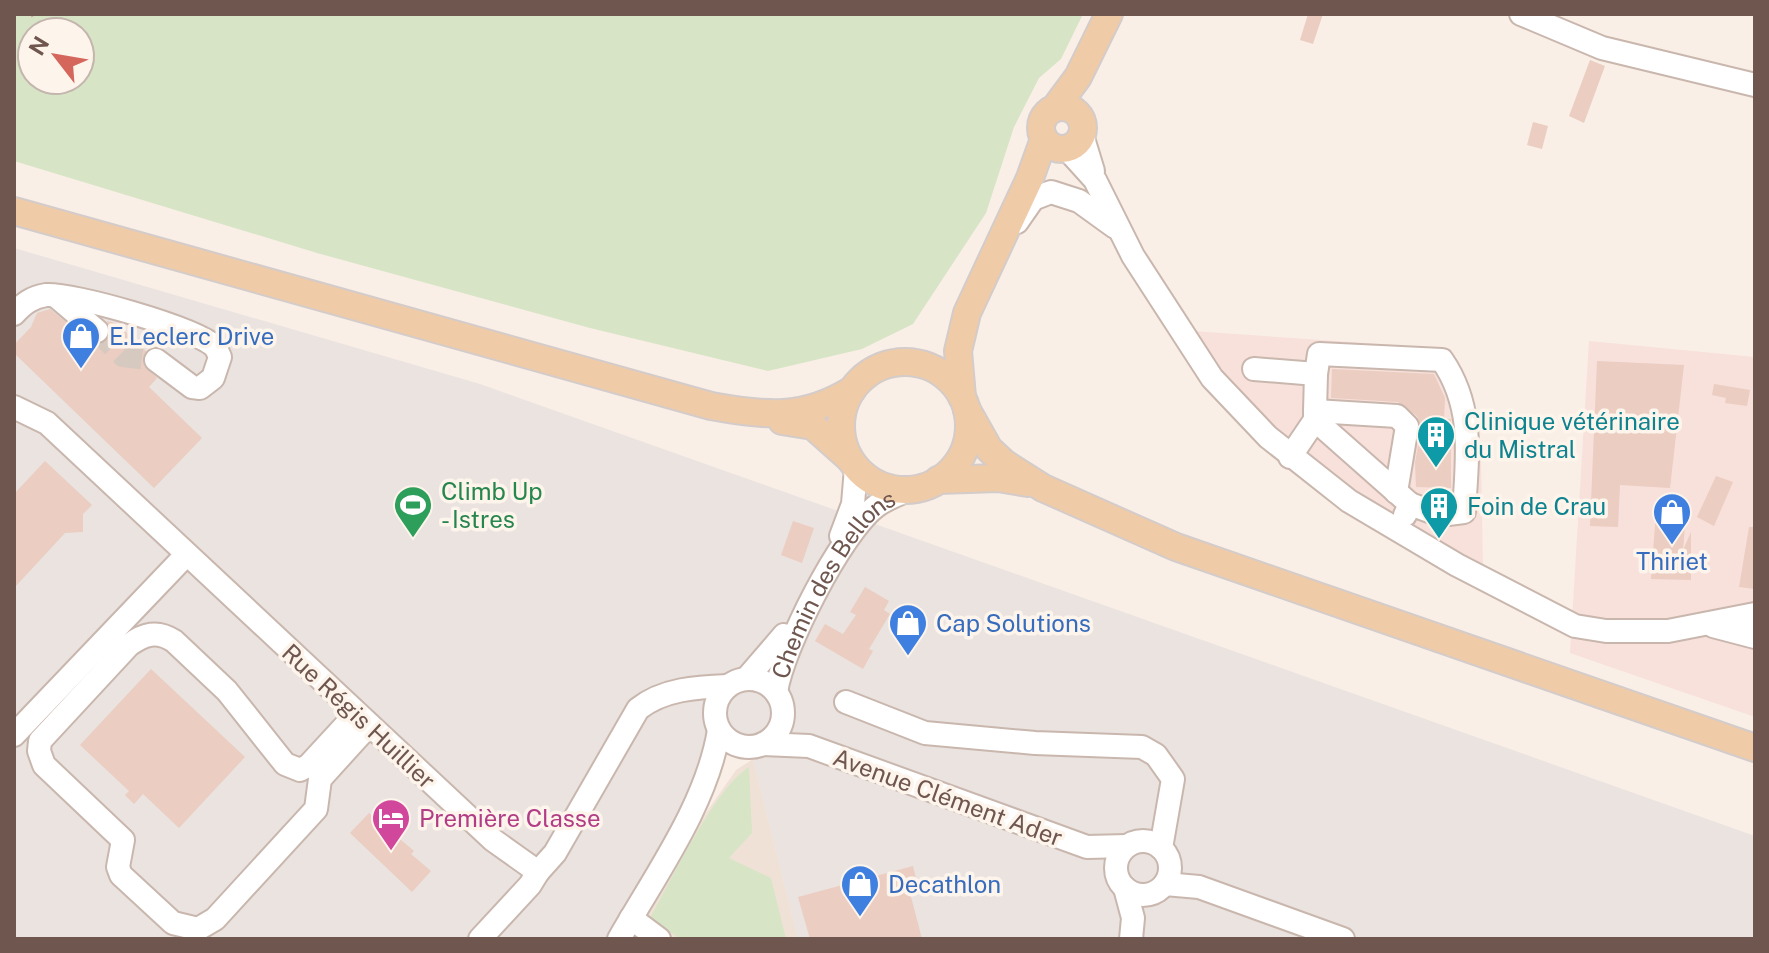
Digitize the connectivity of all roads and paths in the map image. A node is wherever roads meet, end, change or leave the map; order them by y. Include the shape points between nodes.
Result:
1 (37, 14) edge
2 (1109, 14) edge
3 (1521, 14) edge
4 (31, 16) dead end
5 (1755, 85) edge
6 (1064, 132) junction
7 (14, 211) edge
8 (1117, 229) junction
9 (995, 252) junction
10 (56, 296) junction
11 (967, 313) junction
12 (14, 314) edge
13 (97, 331) tunnel mouth
14 (156, 360) tunnel mouth
15 (912, 362) junction
16 (1254, 369) dead end
17 (1316, 374) junction
18 (852, 390) junction
19 (965, 404) junction
20 (14, 407) edge
21 (750, 413) junction
22 (1315, 416) junction
23 (1290, 457) junction
24 (853, 463) junction
25 (938, 480) junction
26 (1043, 488) junction
27 (908, 490) junction
28 (1403, 498) junction
29 (1398, 531) junction
30 (186, 555) junction
31 (1755, 614) edge
32 (1704, 625) junction
33 (1755, 637) edge
34 (737, 682) junction
35 (776, 692) junction
36 (669, 695) junction
37 (846, 702) dead end
38 (783, 715) junction
39 (362, 720) junction
40 (718, 727) junction
41 (14, 735) edge
42 (758, 746) junction
43 (809, 746) junction
44 (1755, 748) edge
45 (699, 796) junction
46 (1167, 804) junction
47 (1131, 844) junction
48 (1087, 847) junction
49 (538, 872) junction
50 (1161, 873) junction
51 (1121, 882) junction
52 (631, 918) junction
53 (1132, 929) edge
54 (480, 939) edge
55 (619, 939) edge
56 (659, 939) edge
57 (1343, 939) edge

1 - 4 path
2 - 6 main road via 1078,77
3 - 5 street via 1602,48
6 - 8 street via 1095,180
6 - 9 main road via 1030,178
7 - 21 main road via 609,380
8 - 9 street via 1079,201 1051,192 1033,199
8 - 23 street via 1212,378
9 - 11 main road
10 - 12 street via 32,299
10 - 13 street
10 - 14 street via 138,315 214,346 220,357 213,378 200,388
11 - 15 main road via 941,348
11 - 19 main road via 958,351
15 - 18 main road via 878,367
15 - 19 main road via 947,377
16 - 17 street
17 - 22 street
17 - 28 street via 1319,354 1442,360 1469,429 1464,512 1440,515
18 - 21 main road via 810,411
18 - 24 main road via 841,423
19 - 25 main road via 967,442
19 - 26 main road via 993,453
20 - 30 street, Rue Régis Huillier via 47,423
21 - 24 main road via 813,426
22 - 23 street
22 - 28 street
22 - 28 street via 1397,416 1407,426
23 - 29 street
24 - 27 main road via 878,484
24 - 34 street, Chemin des Bellons via 853,504 840,538 791,627 765,661
25 - 26 main road via 1007,478
25 - 27 main road
26 - 44 main road via 1224,566
27 - 35 street, Chemin des Bellons via 873,508 846,544 789,644
28 - 29 street
29 - 32 street via 1575,626 1642,632
30 - 39 street, Rue Régis Huillier
30 - 41 street
31 - 32 street
32 - 33 street
34 - 35 street via 768,684
34 - 36 street
34 - 40 street via 716,703
35 - 38 street
36 - 40 street via 692,705
36 - 49 street via 649,701 631,717 555,853
37 - 46 street via 925,733 1142,747 1156,755 1173,779
38 - 42 street via 777,733
38 - 43 street, Avenue Clément Ader
39 - 39 street via 300,770 285,764 227,691 174,641 144,634 40,741 39,751 44,765 123,840 121,875 173,923 198,929 215,919 316,809 320,779
39 - 49 street, Rue Régis Huillier via 493,840
40 - 42 street via 737,745
40 - 45 street via 715,757
42 - 43 street, Avenue Clément Ader
42 - 45 street via 733,760
43 - 48 street, Avenue Clément Ader
45 - 52 street
46 - 47 street
46 - 50 street
47 - 48 street, Avenue Clément Ader
47 - 50 street, Avenue Clément Ader via 1154,843
47 - 51 street via 1117,860
48 - 51 street, Avenue Clément Ader
49 - 54 street
50 - 51 street
50 - 53 street
50 - 57 street
51 - 53 street
52 - 55 street
52 - 56 street

